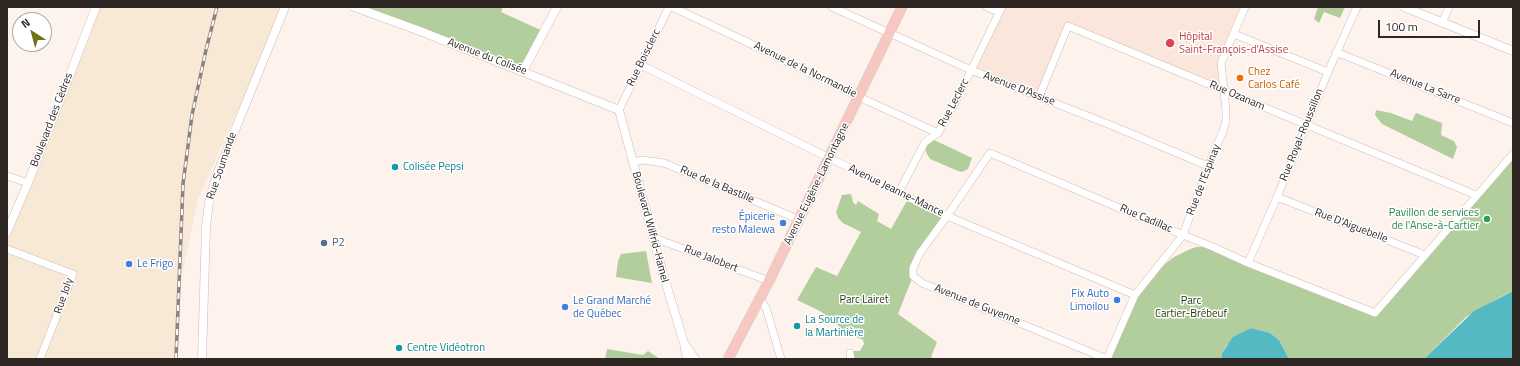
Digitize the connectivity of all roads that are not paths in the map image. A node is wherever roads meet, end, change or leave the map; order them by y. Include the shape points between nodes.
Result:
1 (96, 7) edge
2 (285, 7) edge
3 (354, 7) edge
4 (557, 7) edge
5 (670, 7) edge
6 (832, 7) edge
7 (902, 7) edge
8 (987, 7) edge
9 (1245, 7) edge
10 (1357, 7) edge
11 (1404, 7) edge
12 (1449, 7) edge
13 (1001, 10) edge
14 (1442, 23) junction
15 (889, 34) junction
16 (1234, 34) junction
17 (1513, 51) edge
18 (1336, 52) junction
19 (641, 65) junction
20 (971, 70) junction
21 (524, 71) junction
22 (1328, 72) junction
23 (1223, 89) junction
24 (859, 97) junction
25 (1039, 97) junction
26 (619, 110) junction
27 (1513, 123) edge
28 (1306, 124) junction
29 (938, 133) junction
30 (1513, 154) edge
31 (829, 158) junction
32 (633, 162) junction
33 (1208, 166) junction
34 (7, 176) edge
35 (28, 183) junction
36 (899, 192) junction
37 (1476, 195) junction
38 (1277, 198) junction
39 (947, 216) junction
40 (800, 220) junction
41 (7, 232) edge
42 (1183, 235) junction
43 (652, 237) junction
44 (7, 249) edge
45 (1425, 256) junction
46 (1248, 263) junction
47 (769, 281) junction
48 (1135, 295) junction
49 (760, 299) junction
50 (684, 343) junction
51 (40, 359) edge
52 (202, 359) edge
53 (687, 359) edge
54 (695, 359) edge
55 (728, 359) edge
56 (781, 359) edge
57 (1107, 359) edge

1 - 35 street, Boulevard des Cèdres
2 - 52 street, Rue Soumande via 216,177 210,202 206,227
3 - 21 street, Avenue du Colisée
4 - 21 street
5 - 19 street, Rue Boisclerc
5 - 24 street, Avenue de la Normandie via 745,40
6 - 15 street, Avenue D'Assise
7 - 15 main road, Avenue Eugène-Lamontagne
8 - 13 street
9 - 16 street, Rue de l'Espinay
10 - 18 street, Rue Royal-Roussillon
11 - 14 street
12 - 14 street
13 - 20 street, Rue Leclerc
14 - 17 street
15 - 20 street, Avenue D'Assise
15 - 24 main road, Avenue Eugène-Lamontagne
16 - 22 street
16 - 23 street, Rue de l'Espinay via 1221,63
18 - 22 street, Rue Royal-Roussillon
18 - 27 street, Avenue La Sarre
19 - 26 street, Rue Boisclerc
19 - 31 street, Avenue Jeanne-Mance
20 - 25 street, Avenue D'Assise
20 - 29 street, Rue Leclerc
21 - 26 street, Avenue du Colisée
22 - 28 street, Rue Royal-Roussillon
23 - 25 street, Rue Ozanam via 1068,26
23 - 28 street, Rue Ozanam
23 - 33 street, Rue de l'Espinay via 1226,120
24 - 29 street, Avenue de la Normandie
24 - 31 main road, Avenue Eugène-Lamontagne
25 - 33 street, Avenue D'Assise
26 - 32 street, Boulevard Wilfrid-Hamel
28 - 37 street, Rue Ozanam
28 - 38 street, Rue Royal-Roussillon
29 - 36 street, Rue Leclerc via 925,142
30 - 37 street
31 - 36 street, Avenue Jeanne-Mance
31 - 40 main road, Avenue Eugène-Lamontagne
32 - 40 street, Rue de la Bastille via 642,160 664,163
32 - 43 street, Boulevard Wilfrid-Hamel
33 - 42 street, Rue de l'Espinay
34 - 35 street
35 - 41 street, Boulevard des Cèdres
36 - 39 street, Avenue Jeanne-Mance
37 - 45 street
38 - 45 street, Rue D'Aiguebelle
38 - 46 street, Rue Royal-Roussillon
39 - 42 street, Rue Cadillac via 990,153
39 - 48 street, Avenue Jeanne-Mance
39 - 57 street, Avenue de Guyenne via 920,253 912,272 916,280
40 - 47 main road, Avenue Eugène-Lamontagne
42 - 46 street, Rue Cadillac
42 - 48 street, Rue de l'Espinay
43 - 47 street, Rue Jalobert
43 - 50 street, Boulevard Wilfrid-Hamel
44 - 51 street, Rue Joly via 73,274
45 - 46 street, Rue Cadillac via 1375,314
47 - 49 main road, Avenue Eugène-Lamontagne
48 - 57 street, Rue de l'Espinay
49 - 55 main road, Avenue Eugène-Lamontagne
49 - 56 street via 766,308
50 - 53 street, Boulevard Wilfrid-Hamel
50 - 54 street, Boulevard Wilfrid-Hamel

